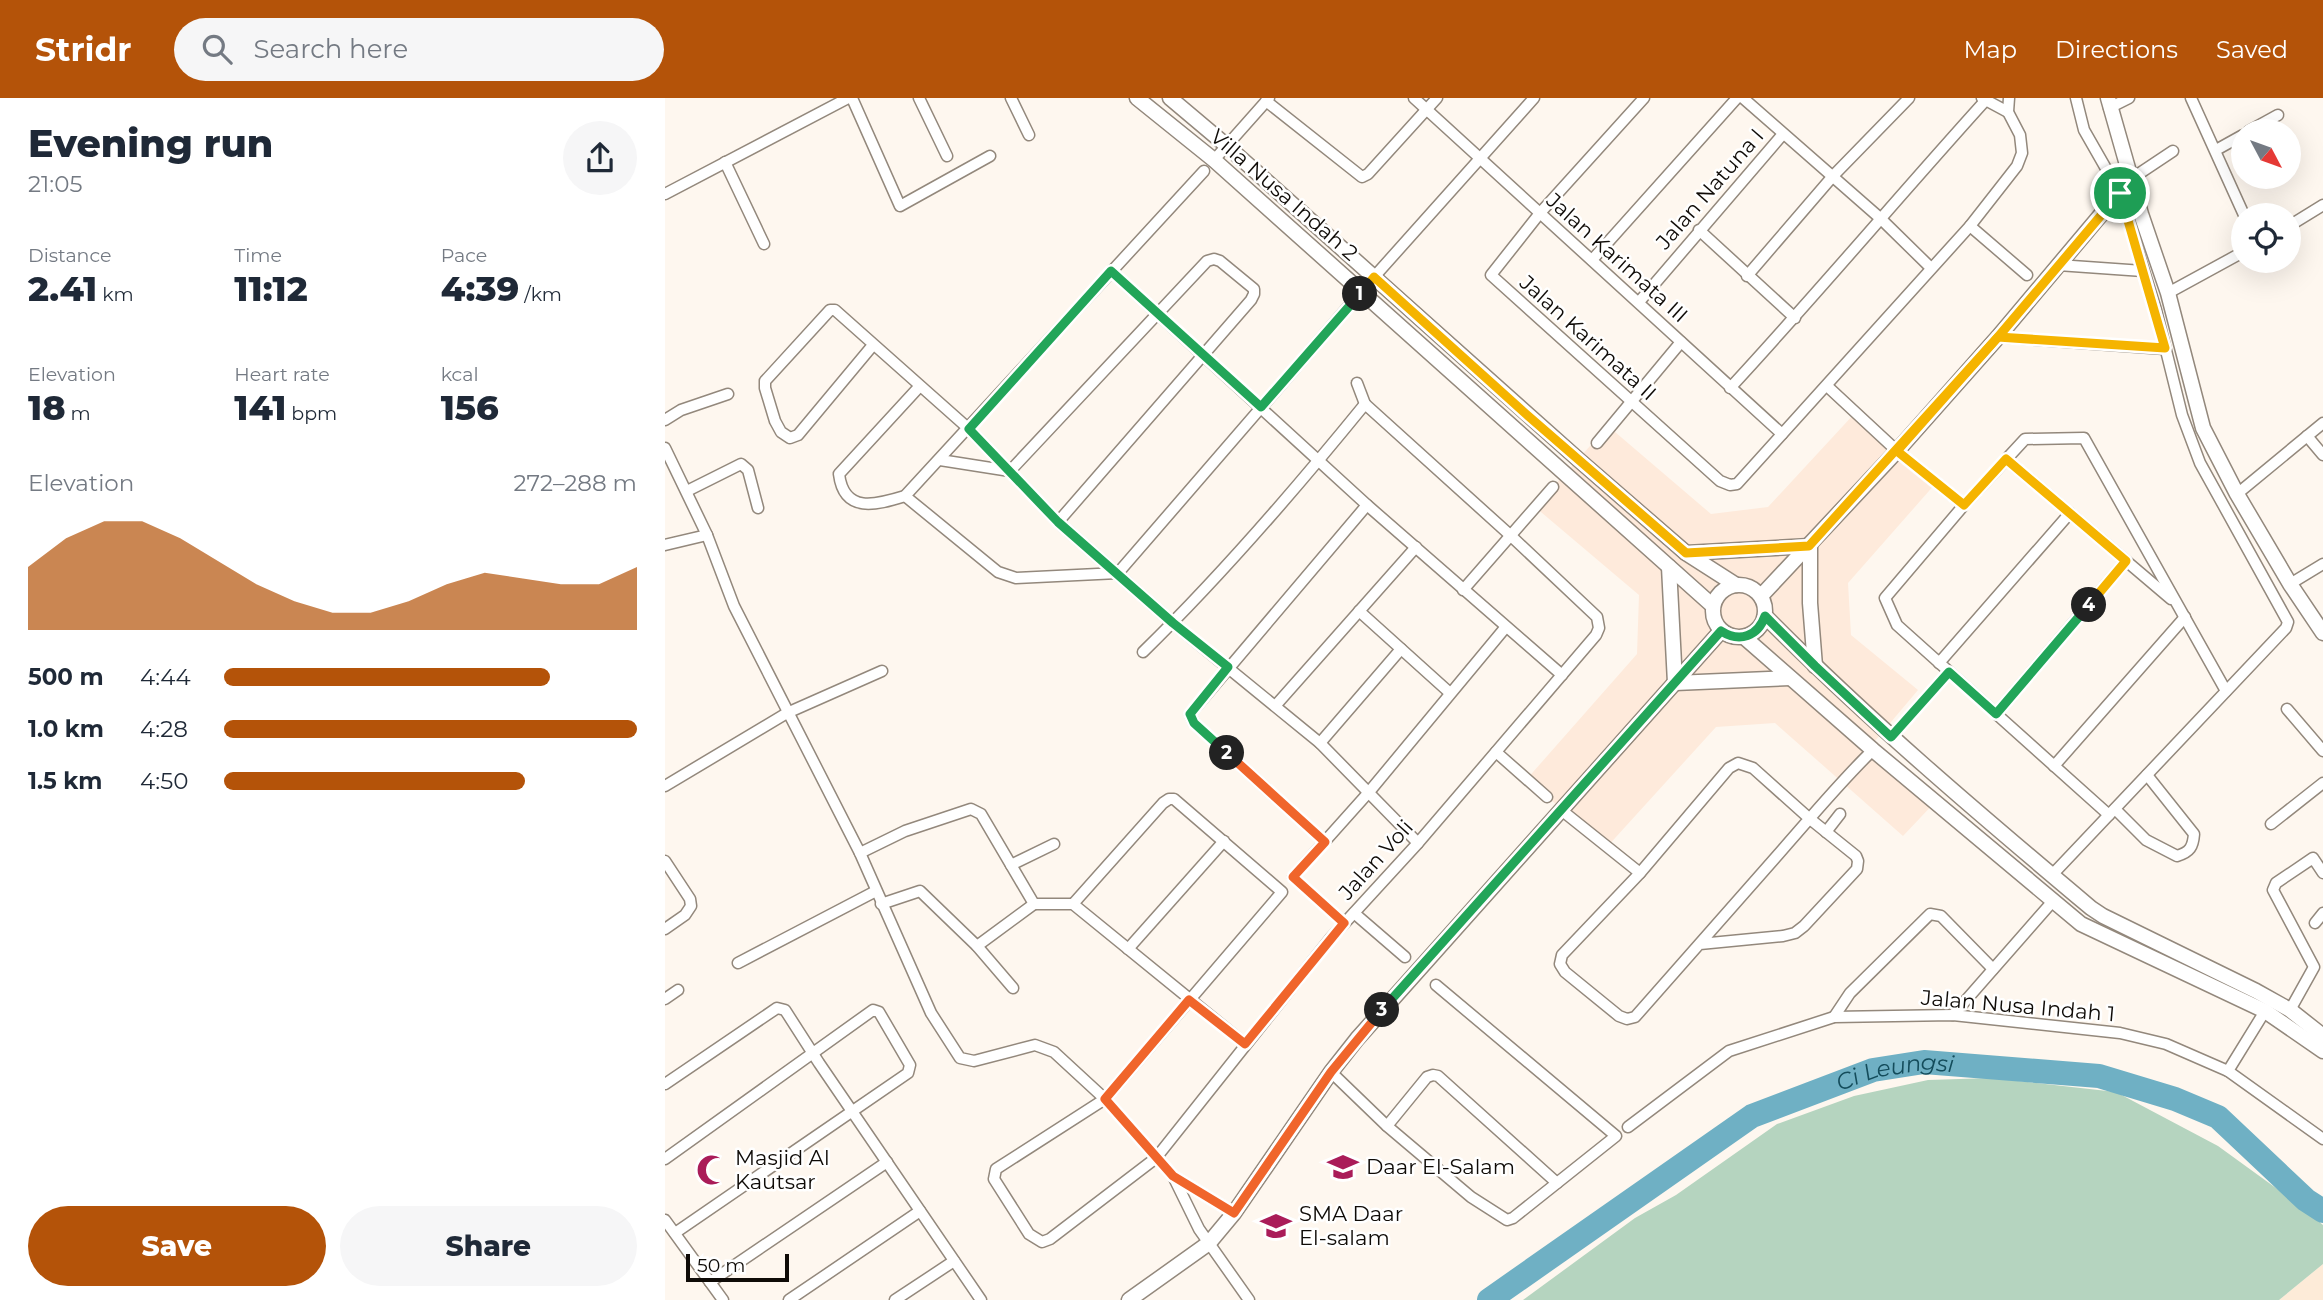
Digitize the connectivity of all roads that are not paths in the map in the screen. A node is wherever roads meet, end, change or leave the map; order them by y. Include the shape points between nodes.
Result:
1 (850, 98) edge
2 (919, 98) edge
3 (1011, 98) edge
4 (1137, 98) edge
5 (1170, 98) edge
6 (1414, 98) edge
7 (1437, 98) edge
8 (1534, 98) edge
9 (1644, 98) edge
10 (1737, 98) edge
11 (1743, 98) edge
12 (1909, 98) edge
13 (2009, 98) edge
14 (2076, 98) edge
15 (2129, 98) edge
16 (2191, 98) edge
17 (1268, 99) edge
18 (1984, 99) edge
19 (2108, 103) edge
20 (1427, 110) junction
21 (2008, 112) junction
22 (2278, 115) dead end
23 (2271, 119) edge
24 (1783, 134) junction
25 (1029, 135) dead end
26 (2231, 142) edge
27 (1227, 146) junction
28 (2173, 150) dead end
29 (2216, 150) junction
30 (947, 156) dead end
31 (990, 156) dead end
32 (1480, 158) junction
33 (1214, 160) junction
34 (725, 162) junction
35 (1203, 171) dead end
36 (1833, 176) junction
37 (2131, 179) junction
38 (2120, 193) junction
39 (665, 194) edge
40 (2239, 203) edge
41 (2322, 207) edge
42 (1539, 213) junction
43 (1879, 218) junction
44 (2301, 219) edge
45 (1970, 226) junction
46 (1699, 230) junction
47 (764, 244) dead end
48 (2231, 259) edge
49 (1592, 260) junction
50 (2058, 265) junction
51 (1930, 267) junction
52 (1111, 271) junction
53 (2143, 271) junction
54 (1747, 275) junction
55 (2027, 275) dead end
56 (1374, 277) junction
57 (1362, 291) junction
58 (2168, 293) junction
59 (1639, 302) junction
60 (1158, 315) junction
61 (1795, 318) junction
62 (1998, 337) junction
63 (1681, 342) junction
64 (873, 345) junction
65 (2165, 348) junction
66 (1203, 356) junction
67 (1357, 383) dead end
68 (1827, 386) junction
69 (919, 387) junction
70 (1730, 388) junction
71 (728, 394) dead end
72 (1632, 403) junction
73 (1365, 404) junction
74 (1261, 407) junction
75 (665, 420) edge
76 (2323, 423) edge
77 (969, 429) junction
78 (1782, 434) junction
79 (2307, 436) junction
80 (1597, 443) dead end
81 (665, 448) edge
82 (1897, 451) junction
83 (2323, 455) edge
84 (2006, 459) junction
85 (940, 460) junction
86 (1319, 461) junction
87 (1010, 471) junction
88 (1553, 487) dead end
89 (687, 491) junction
90 (2237, 494) junction
91 (905, 496) junction
92 (1367, 505) junction
93 (1964, 505) junction
94 (758, 508) dead end
95 (2070, 513) junction
96 (1058, 522) junction
97 (707, 535) junction
98 (1510, 535) junction
99 (665, 545) edge
100 (1809, 546) junction
101 (1416, 547) junction
102 (1686, 553) junction
103 (2126, 561) junction
104 (2323, 564) edge
105 (1669, 567) junction
106 (1118, 573) junction
107 (2290, 584) junction
108 (1736, 585) junction
109 (1464, 590) junction
110 (1761, 596) junction
111 (2179, 605) junction
112 (1713, 606) junction
113 (1359, 611) junction
114 (1765, 616) junction
115 (2185, 617) junction
116 (1173, 623) junction
117 (1505, 628) junction
118 (1721, 631) junction
119 (2323, 633) edge
120 (1744, 637) junction
121 (1401, 649) junction
122 (1143, 652) dead end
123 (1939, 663) junction
124 (1815, 666) junction
125 (1228, 667) junction
126 (882, 670) dead end
127 (1949, 672) junction
128 (1562, 675) junction
129 (1790, 677) junction
130 (1675, 683) junction
131 (2226, 691) junction
132 (1450, 693) junction
133 (1276, 705) junction
134 (2287, 709) dead end
135 (787, 713) junction
136 (1996, 714) junction
137 (1891, 737) junction
138 (1320, 743) junction
139 (1873, 750) junction
140 (2323, 751) edge
141 (1496, 752) junction
142 (2054, 766) junction
143 (2147, 775) junction
144 (2323, 783) edge
145 (665, 786) edge
146 (1369, 792) junction
147 (1547, 797) dead end
148 (1560, 809) junction
149 (2112, 812) junction
150 (1840, 814) dead end
151 (1810, 819) junction
152 (2271, 824) dead end
153 (1826, 832) junction
154 (1224, 841) junction
155 (1325, 842) junction
156 (1418, 843) junction
157 (1054, 844) dead end
158 (2323, 849) edge
159 (860, 853) junction
160 (2313, 858) junction
161 (665, 861) edge
162 (1011, 865) junction
163 (1640, 873) junction
164 (2323, 873) edge
165 (2052, 875) junction
166 (876, 891) junction
167 (2053, 901) junction
168 (881, 904) junction
169 (1034, 904) junction
170 (1073, 904) junction
171 (1354, 913) junction
172 (2323, 913) edge
173 (1344, 923) junction
174 (2315, 923) dead end
175 (665, 929) edge
176 (1700, 944) junction
177 (977, 946) junction
178 (1128, 949) junction
179 (1405, 957) dead end
180 (739, 963) dead end
181 (1993, 969) junction
182 (1436, 985) dead end
183 (1013, 988) dead end
184 (678, 990) dead end
185 (665, 999) edge
186 (1189, 1000) junction
187 (2290, 1010) junction
188 (2265, 1011) junction
189 (1953, 1015) junction
190 (1834, 1017) junction
191 (2323, 1036) edge
192 (1245, 1044) junction
193 (2323, 1051) edge
194 (813, 1054) junction
195 (2228, 1071) junction
196 (1331, 1072) junction
197 (665, 1084) edge
198 (1105, 1099) junction
199 (853, 1113) junction
200 (1387, 1126) junction
201 (1628, 1127) dead end
202 (2323, 1139) edge
203 (1156, 1158) junction
204 (665, 1159) edge
205 (887, 1162) junction
206 (1173, 1176) junction
207 (1557, 1184) junction
208 (920, 1211) junction
209 (1234, 1213) junction
210 (665, 1220) edge
211 (675, 1233) junction
212 (1209, 1243) junction
213 (954, 1261) junction
214 (710, 1282) junction
215 (723, 1300) edge
216 (789, 1300) edge
217 (895, 1300) edge
218 (981, 1300) edge
219 (1129, 1300) edge
220 (1249, 1300) edge

1 - 31 street via 899,206
1 - 34 street
2 - 30 street
3 - 25 street
4 - 33 street, Villa Nusa Indah 2
5 - 27 street, Villa Nusa Indah 2
6 - 20 street, Jalan Karimata III
7 - 20 street
8 - 32 street
9 - 42 street
10 - 49 street
11 - 24 street
12 - 36 street
13 - 21 street
14 - 38 street via 2084,130
15 - 19 street
16 - 29 street
17 - 20 street via 1362,177
17 - 27 street
18 - 21 street
18 - 43 street
19 - 37 street
20 - 32 street, Jalan Karimata III
21 - 45 street via 2020,135 2022,152 2017,166
22 - 23 street
24 - 36 street
24 - 46 street, Jalan Natuna I
26 - 29 street
27 - 33 street
27 - 56 street, Villa Nusa Indah 2
28 - 37 street
29 - 40 street
32 - 42 street, Jalan Karimata III
32 - 56 street
33 - 57 street, Villa Nusa Indah 2
34 - 39 street
34 - 47 street
35 - 52 street
36 - 43 street
36 - 54 street
37 - 38 street
37 - 58 street
38 - 50 street
38 - 53 street
41 - 44 street
42 - 49 street, Jalan Karimata III
42 - 72 street, Jalan Karimata II via 1491,275
43 - 51 street
43 - 61 street
45 - 51 street
45 - 55 street
46 - 54 street
46 - 59 street, Jalan Natuna I
48 - 58 street
49 - 59 street, Jalan Karimata III
50 - 53 street
50 - 62 street
51 - 68 street
52 - 60 street
52 - 77 street
53 - 65 street
54 - 61 street
56 - 57 street
56 - 102 street, Villa Nusa Indah 2
57 - 74 street
57 - 105 street, Villa Nusa Indah 2
58 - 90 street via 2203,428
59 - 63 street, Jalan Karimata III
60 - 66 street
60 - 66 street via 1210,260 1220,261 1254,289 1251,300
60 - 87 street
61 - 70 street
62 - 65 street
62 - 82 street
63 - 70 street, Jalan Karimata III
63 - 72 street
64 - 64 street via 830,310 765,380 781,432 790,438 797,435
64 - 69 street
65 - 131 street via 2200,463 2288,622
66 - 74 street
66 - 96 street
67 - 73 street, Jalan Voli
68 - 78 street
68 - 82 street
69 - 77 street
69 - 91 street via 839,474 841,489 851,500 878,505
70 - 78 street, Jalan Karimata III
71 - 75 street
72 - 78 street, Jalan Karimata II via 1730,485 1737,484
72 - 80 street
73 - 86 street
73 - 98 street, Jalan Voli
74 - 86 street
74 - 106 street
76 - 79 street
77 - 85 street
77 - 87 street
79 - 83 street
79 - 90 street
81 - 89 street
82 - 93 street
82 - 100 street
84 - 93 street
84 - 95 street
84 - 111 street via 2025,439 2084,438
85 - 87 street
85 - 91 street
86 - 92 street
86 - 116 street
87 - 96 street
88 - 98 street
89 - 94 street via 741,464 748,470
89 - 97 street
90 - 107 street
91 - 106 street via 1007,576
92 - 101 street
92 - 125 street
93 - 123 street via 1885,598 1896,625
95 - 103 street
95 - 123 street
96 - 106 street
97 - 99 street
97 - 135 street via 734,606
98 - 109 street
98 - 128 street, Jalan Voli via 1597,617 1596,635
100 - 102 street
100 - 110 street
100 - 124 street
101 - 109 street
101 - 113 street
102 - 108 street, Villa Nusa Indah 2
103 - 111 street
103 - 136 street
104 - 107 street
105 - 112 street, Villa Nusa Indah 2
105 - 130 street
106 - 116 street
107 - 119 street
108 - 110 street
108 - 112 street via 1718,596
109 - 117 street
110 - 114 street
111 - 115 street
112 - 118 street
113 - 121 street
113 - 133 street
114 - 120 street via 1758,630
114 - 124 street
115 - 131 street
115 - 142 street
116 - 122 street
116 - 125 street
117 - 128 street
117 - 132 street
118 - 120 street
118 - 130 street
120 - 129 street
121 - 132 street
121 - 138 street
123 - 127 street
124 - 137 street
125 - 133 street
125 - 155 street via 1191,711 1191,720
126 - 135 street
127 - 136 street
127 - 137 street
128 - 141 street, Jalan Voli
129 - 130 street
129 - 139 street
130 - 148 street
131 - 143 street
132 - 146 street
133 - 138 street
134 - 140 street
135 - 145 street
135 - 159 street
136 - 142 street
137 - 165 street
138 - 146 street
139 - 151 street
139 - 167 street
141 - 147 street
141 - 156 street, Jalan Voli
142 - 149 street
143 - 149 street
143 - 149 street via 2193,834 2193,846 2187,853 2177,856 2146,840
144 - 152 street
146 - 155 street
146 - 156 street
148 - 163 street
148 - 196 street
149 - 165 street
150 - 153 street
151 - 153 street
151 - 163 street via 1753,768 1738,763 1728,768
151 - 176 street
153 - 176 street via 1856,856 1858,865 1804,926 1783,936
154 - 170 street via 1170,799
154 - 178 street
154 - 186 street via 1282,892
155 - 173 street via 1293,877
156 - 171 street, Jalan Voli
157 - 162 street
158 - 160 street
159 - 162 street via 905,831 971,809 981,814
159 - 166 street
160 - 164 street
160 - 187 street via 2276,883 2273,890 2314,967
161 - 175 street via 691,899 691,906
162 - 169 street
163 - 176 street via 1562,955 1560,964 1565,972 1619,1016 1630,1019
165 - 187 street via 2102,916
166 - 168 street
166 - 180 street
167 - 181 street
167 - 188 street via 2087,927
168 - 177 street via 920,891
168 - 198 street via 932,1013 960,1058 974,1061 1035,1045 1054,1052
169 - 170 street
169 - 177 street
170 - 178 street
171 - 173 street, Jalan Voli
171 - 179 street
172 - 174 street
173 - 192 street, Jalan Voli
177 - 183 street
178 - 186 street
181 - 189 street
181 - 190 street via 1941,916 1930,914 1850,993
182 - 207 street via 1616,1136
184 - 185 street
186 - 192 street
186 - 198 street
187 - 191 street
188 - 193 street
188 - 195 street
189 - 190 street, Jalan Nusa Indah 1
189 - 195 street, Jalan Nusa Indah 1 via 2120,1033 2166,1044
190 - 201 street, Jalan Nusa Indah 1 via 1729,1051
192 - 203 street, Jalan Voli
194 - 197 street via 787,1012 777,1008
194 - 199 street
194 - 199 street via 871,1011 879,1012 910,1069
194 - 204 street
195 - 202 street, Jalan Nusa Indah 1
196 - 200 street
196 - 209 street
198 - 203 street
198 - 203 street, Jalan Voli via 995,1172 994,1179 1029,1234 1042,1242 1050,1239
199 - 205 street
199 - 211 street
200 - 207 street via 1501,1218 1513,1218
200 - 207 street via 1427,1077 1436,1075
203 - 206 street
205 - 208 street
205 - 214 street
206 - 209 street
206 - 212 street
208 - 213 street
208 - 216 street
209 - 212 street
210 - 211 street
211 - 214 street
212 - 219 street
212 - 220 street
213 - 217 street
213 - 218 street
214 - 215 street

